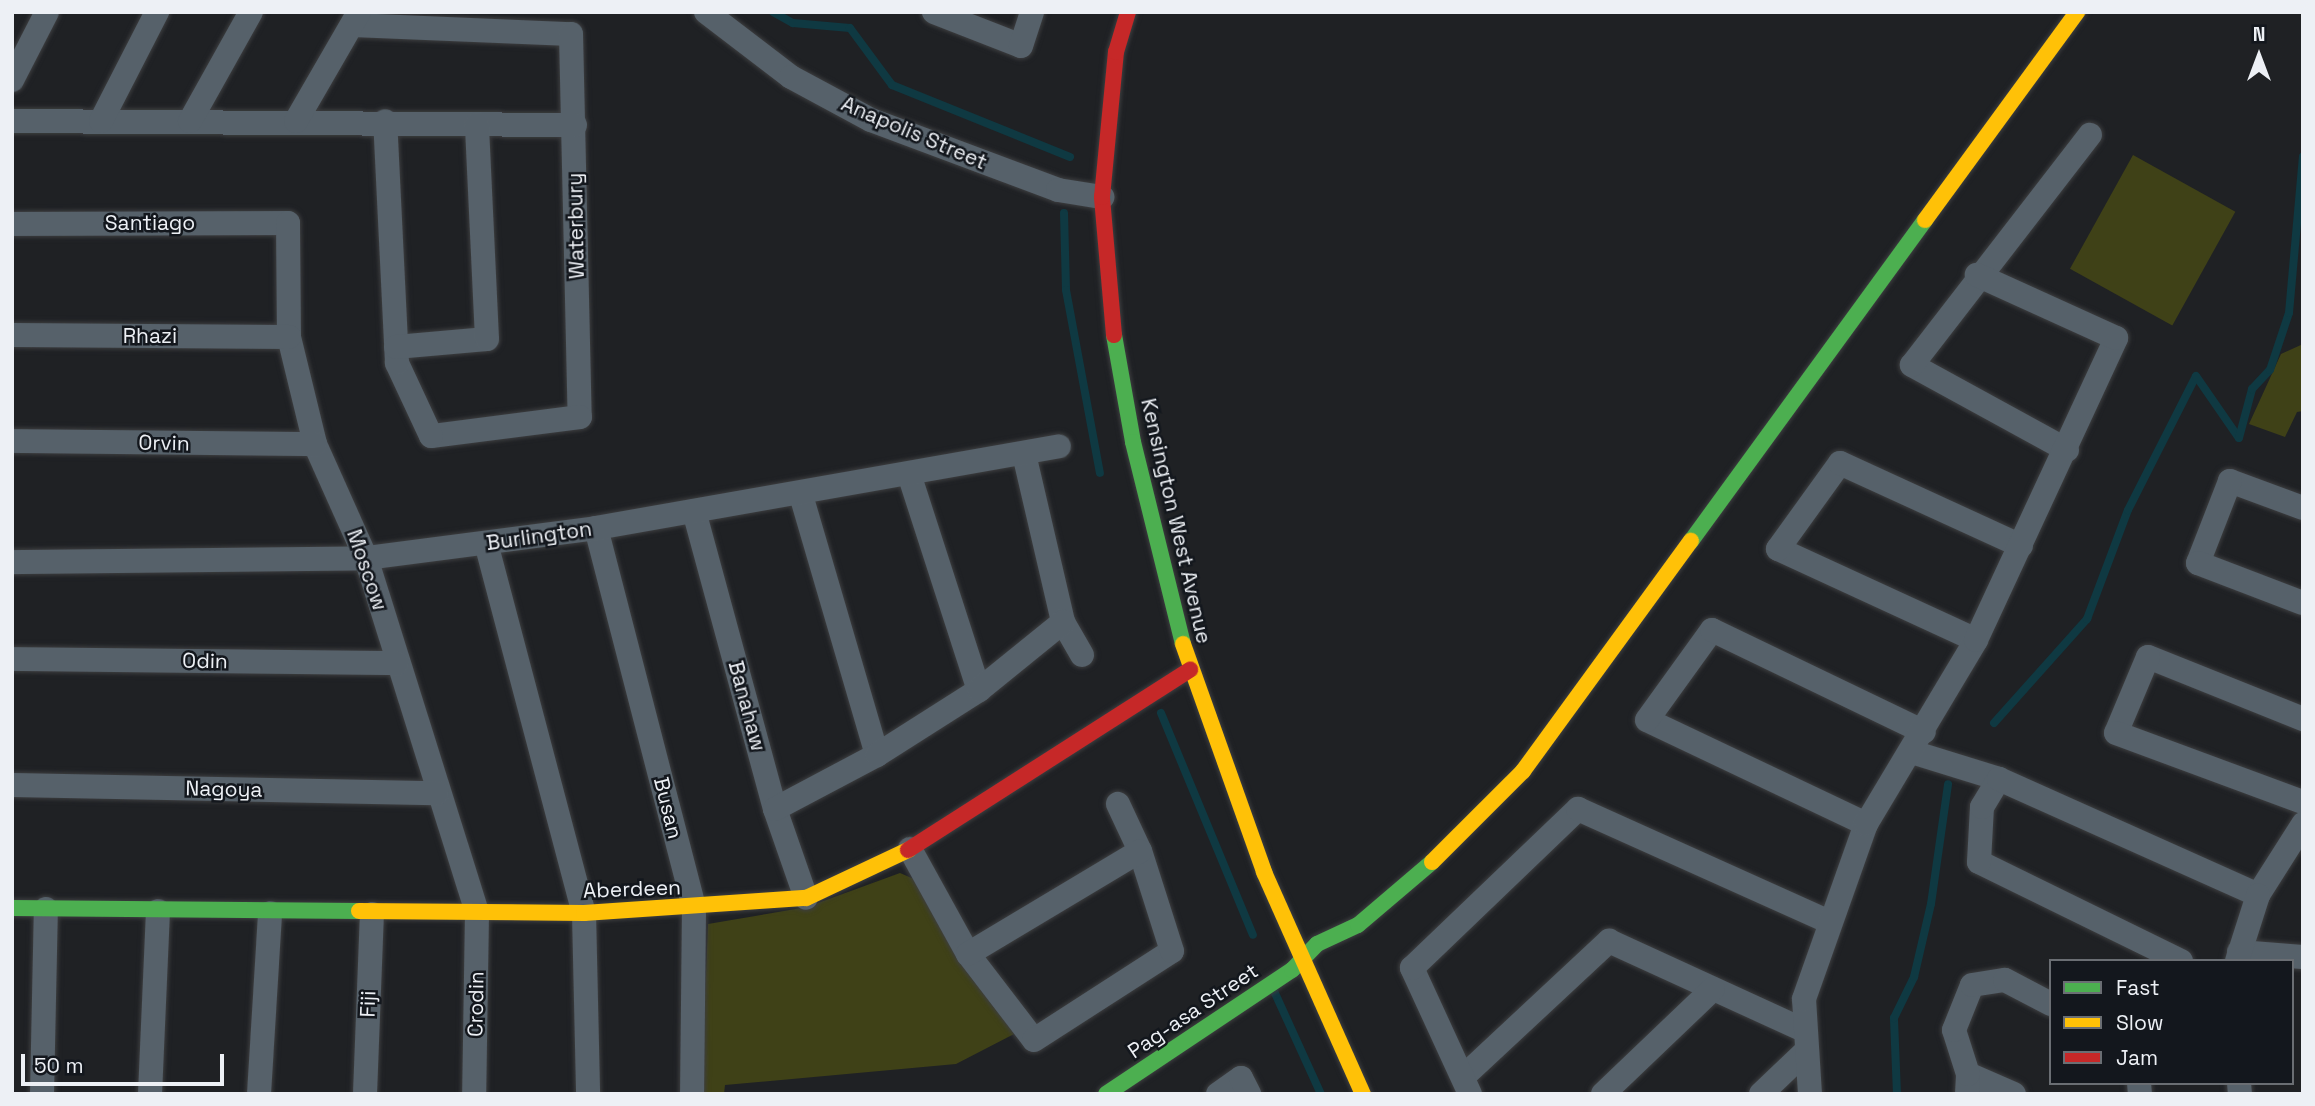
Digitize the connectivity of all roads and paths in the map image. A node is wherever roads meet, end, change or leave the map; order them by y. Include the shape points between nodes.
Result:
1 (47, 12) edge
2 (157, 12) edge
3 (251, 12) edge
4 (706, 12) edge
5 (934, 12) edge
6 (1032, 12) edge
7 (1128, 12) edge
8 (2077, 12) edge
9 (356, 18) edge
10 (465, 21) edge
11 (12, 80) edge
12 (12, 121) edge
13 (101, 121) junction
14 (190, 121) junction
15 (296, 121) junction
16 (385, 121) junction
17 (477, 124) junction
18 (575, 125) junction
19 (2090, 135) dead end
20 (1102, 197) junction
21 (288, 223) joint
22 (12, 224) edge
23 (1977, 275) junction
24 (12, 335) edge
25 (289, 337) junction
26 (396, 347) junction
27 (12, 441) edge
28 (315, 444) junction
29 (1059, 446) dead end
30 (2067, 450) junction
31 (1024, 454) junction
32 (910, 477) junction
33 (801, 495) junction
34 (2303, 508) edge
35 (694, 511) junction
36 (596, 528) junction
37 (486, 543) junction
38 (2021, 546) junction
39 (366, 558) junction
40 (12, 562) edge
41 (2303, 603) edge
42 (1063, 622) junction
43 (1976, 640) junction
44 (1082, 655) dead end
45 (12, 659) edge
46 (397, 663) junction
47 (1190, 670) junction
48 (979, 690) junction
49 (2303, 719) edge
50 (1918, 742) junction
51 (877, 755) junction
52 (1999, 779) junction
53 (12, 785) edge
54 (437, 793) junction
55 (2303, 802) edge
56 (1118, 804) dead end
57 (775, 809) junction
58 (1866, 824) junction
59 (2303, 824) edge
60 (910, 849) junction
61 (1140, 851) junction
62 (2292, 858) edge
63 (2258, 895) junction
64 (806, 898) junction
65 (12, 908) edge
66 (694, 908) junction
67 (46, 909) junction
68 (158, 911) junction
69 (270, 913) junction
70 (584, 913) junction
71 (372, 914) junction
72 (477, 914) junction
73 (1830, 922) junction
74 (968, 954) junction
75 (2238, 956) edge
76 (2303, 957) edge
77 (2177, 959) edge
78 (1302, 960) junction
79 (1713, 989) junction
80 (2049, 1003) edge
81 (1804, 1041) junction
82 (1967, 1084) edge
83 (1467, 1086) edge
84 (42, 1094) edge
85 (150, 1094) edge
86 (259, 1094) edge
87 (365, 1094) edge
88 (474, 1094) edge
89 (588, 1094) edge
90 (692, 1094) edge
91 (1106, 1094) edge
92 (1218, 1094) edge
93 (1249, 1094) edge
94 (1363, 1094) edge
95 (1603, 1094) edge
96 (1761, 1094) edge
97 (1810, 1094) edge
98 (2014, 1094) edge

1 - 11 street
2 - 13 street
3 - 14 street
4 - 20 street, Anapolis Street via 791,77 871,120 1058,190
5 - 6 street via 1021,46
7 - 20 street, Kensington West Avenue via 1116,52
8 - 78 street, Pag-asa Street via 1523,771 1395,895 1358,925 1317,944
9 - 10 street
9 - 15 street
10 - 18 street, Waterbury via 571,34
12 - 13 street
13 - 14 street
14 - 15 street
15 - 16 street
16 - 17 street
16 - 26 street
17 - 18 street
17 - 26 street via 488,339
18 - 26 street, Waterbury via 580,417 431,436 397,363
19 - 23 street
20 - 47 street, Kensington West Avenue via 1110,307 1133,442
21 - 22 street, Santiago
21 - 25 street, Moscow
23 - 30 street via 2116,338
23 - 30 street via 1912,365
24 - 25 street, Rhazi
25 - 28 street, Moscow
27 - 28 street, Orvin
28 - 39 street, Moscow
29 - 31 street, Burlington
30 - 38 street
31 - 32 street, Burlington
31 - 42 street
32 - 33 street, Burlington
32 - 48 street
33 - 35 street, Burlington
33 - 51 street
34 - 41 street via 2230,481 2198,563
35 - 36 street, Burlington
35 - 57 street, Banahaw
36 - 37 street, Burlington
36 - 66 street, Busan
37 - 39 street, Burlington
37 - 70 street
38 - 43 street
38 - 43 street via 1840,463 1777,549
39 - 40 street, Burlington
39 - 46 street, Moscow
42 - 44 street
42 - 48 street
43 - 50 street
45 - 46 street, Odin
46 - 54 street, Moscow
47 - 60 street, Aberdeen
47 - 78 street, Kensington West Avenue
48 - 51 street
49 - 55 street via 2148,657 2116,733
50 - 52 street
50 - 58 street
50 - 58 street via 1712,630 1647,720
51 - 57 street
52 - 63 street
52 - 77 street via 1982,807 1979,862
53 - 54 street, Nagoya
54 - 72 street, Moscow
56 - 61 street
57 - 64 street, Banahaw
58 - 73 street
59 - 62 street
60 - 64 street, Aberdeen
60 - 74 street
61 - 74 street
61 - 74 street via 1172,951 1034,1041
62 - 63 street
63 - 75 street
64 - 66 street, Aberdeen
65 - 67 street, Aberdeen
66 - 70 street, Aberdeen
66 - 90 street, Busan
67 - 68 street, Aberdeen
67 - 84 street
68 - 69 street, Aberdeen
68 - 85 street
69 - 71 street, Aberdeen
69 - 86 street
70 - 72 street, Aberdeen
70 - 89 street
71 - 72 street, Aberdeen
71 - 87 street, Fiji
72 - 88 street, Crodin
73 - 81 street via 1804,999
73 - 83 street via 1578,809 1412,968
75 - 76 street
78 - 91 street, Pag-asa Street
78 - 94 street, Kensington West Avenue
79 - 81 street
79 - 83 street via 1609,941
79 - 95 street
80 - 82 street via 2005,980 1972,985 1954,1030
81 - 96 street
81 - 97 street
82 - 98 street
92 - 93 street via 1241,1078

